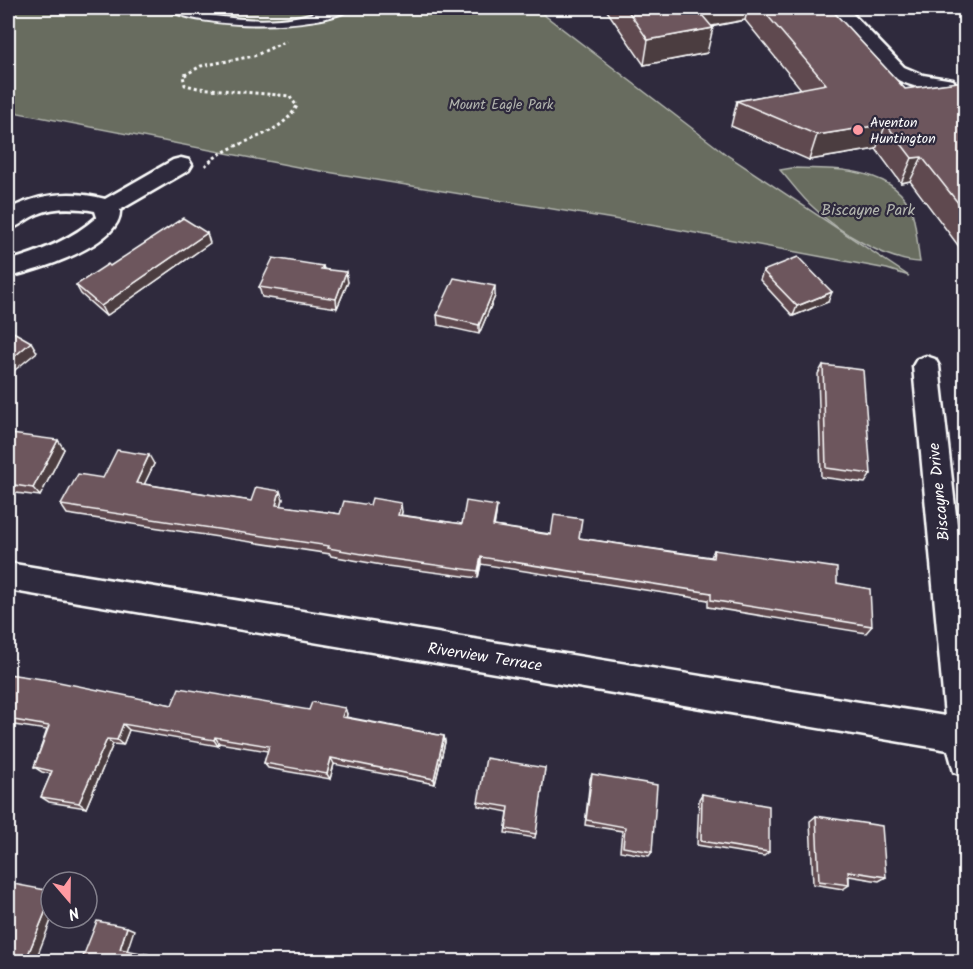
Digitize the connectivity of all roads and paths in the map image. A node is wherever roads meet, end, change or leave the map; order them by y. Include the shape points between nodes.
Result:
1 (170, 8) edge
2 (348, 8) edge
3 (837, 8) edge
4 (298, 21) junction
5 (946, 84) edge
6 (181, 165) joint
7 (108, 207) junction
8 (8, 222) edge
9 (8, 269) edge
10 (926, 366) dead end
11 (8, 577) edge
12 (964, 748) edge

1 - 4 lane via 238,23
2 - 4 lane
3 - 5 street via 897,71 919,81
4 - 6 path via 288,39 268,52 196,66 183,76 185,85 200,90 274,93 289,96 297,106 286,122 220,150 201,171
6 - 7 street
7 - 8 street via 89,201 44,203
7 - 9 street via 109,219 97,231 63,250
10 - 12 street, Biscayne Drive
11 - 12 street, Riverview Terrace

